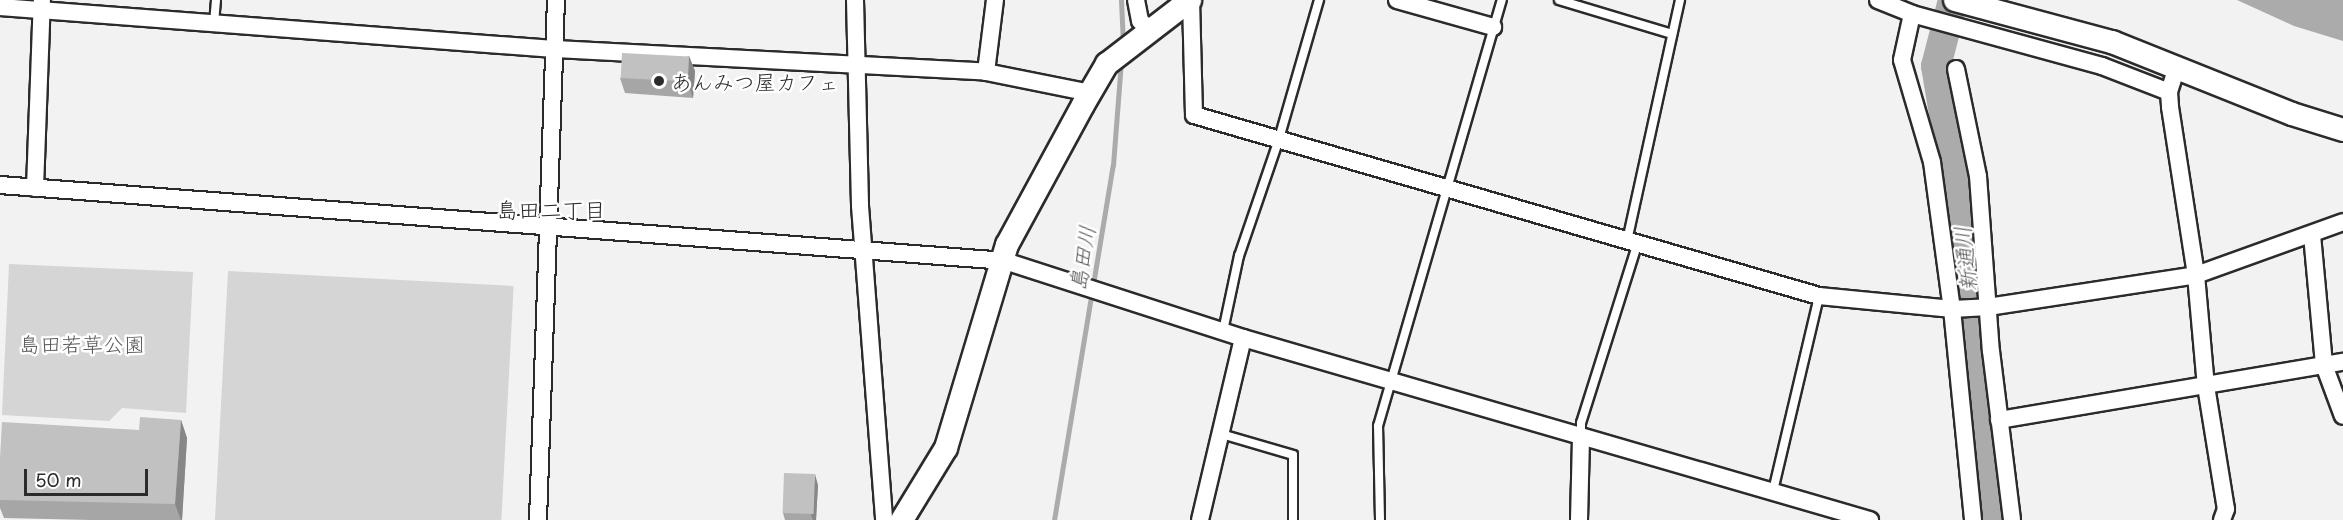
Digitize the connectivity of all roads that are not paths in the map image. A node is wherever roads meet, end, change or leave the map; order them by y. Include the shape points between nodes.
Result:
1 (216, 0) edge
2 (556, 0) edge
3 (855, 0) edge
4 (995, 0) edge
5 (1136, 0) edge
6 (1191, 0) edge
7 (1319, 0) edge
8 (1397, 0) edge
9 (1502, 0) edge
10 (1559, 0) edge
11 (1680, 0) edge
12 (1878, 0) edge
13 (1955, 0) edge
14 (42, 5) edge
15 (0, 7) edge
16 (1912, 14) junction
17 (214, 23) junction
18 (1493, 27) junction
19 (1151, 30) junction
20 (1672, 34) junction
21 (554, 49) junction
22 (2177, 67) junction
23 (856, 68) junction
24 (1956, 69) dead end
25 (986, 72) junction
26 (2169, 92) junction
27 (1090, 93) junction
28 (2343, 130) edge
29 (1278, 142) junction
30 (0, 185) edge
31 (35, 188) junction
32 (1448, 192) junction
33 (2343, 222) edge
34 (550, 226) junction
35 (2312, 235) junction
36 (1632, 243) junction
37 (862, 250) junction
38 (1005, 261) junction
39 (2196, 275) junction
40 (1819, 296) junction
41 (1984, 308) junction
42 (1956, 309) junction
43 (1223, 331) junction
44 (1243, 338) junction
45 (2343, 362) edge
46 (2324, 365) junction
47 (1393, 382) junction
48 (2206, 386) junction
49 (2343, 416) edge
50 (1999, 420) junction
51 (1218, 433) junction
52 (1581, 437) junction
53 (1773, 491) junction
54 (1829, 515) edge
55 (538, 520) edge
56 (884, 520) edge
57 (902, 520) edge
58 (1200, 520) edge
59 (1293, 520) edge
60 (1380, 520) edge
61 (1579, 520) edge
62 (1870, 520) edge
63 (1973, 520) edge
64 (2012, 520) edge
65 (2222, 520) edge

1 - 17 lane
2 - 21 street
3 - 23 street
4 - 25 street
5 - 19 street via 1140,21
6 - 19 street
6 - 29 street via 1194,115
7 - 29 lane
8 - 18 street
9 - 18 lane
10 - 20 lane
11 - 20 lane
12 - 16 street
13 - 22 street via 2112,42
14 - 15 street
14 - 17 street
14 - 31 street
16 - 26 street via 2102,66
16 - 42 street via 1902,60 1932,162
17 - 21 street
18 - 32 lane
19 - 27 street via 1107,64
20 - 36 lane
21 - 23 street
21 - 34 street
22 - 26 street
22 - 28 street via 2292,114
23 - 25 street
23 - 37 street
24 - 41 street via 1978,176
25 - 27 street
26 - 39 street
27 - 38 street via 1007,245
29 - 32 street
29 - 43 lane via 1239,256
30 - 31 street
31 - 34 street
32 - 36 street
32 - 47 lane
33 - 35 street
34 - 37 street
34 - 55 street
35 - 39 street
35 - 46 street
36 - 40 street
36 - 52 lane via 1581,423
37 - 38 street
37 - 56 street
38 - 43 street
38 - 57 street via 946,448
39 - 41 street
39 - 48 street
40 - 42 street
40 - 53 lane
41 - 42 street
41 - 50 street
42 - 63 street
43 - 44 street
44 - 47 street
44 - 51 street
45 - 46 street
46 - 48 street
46 - 49 street
47 - 52 street
47 - 60 lane via 1378,426
48 - 50 street
48 - 65 street via 2226,509
50 - 64 street
51 - 58 street
51 - 59 lane via 1293,455
52 - 53 street
52 - 61 street
53 - 54 street
54 - 62 street

